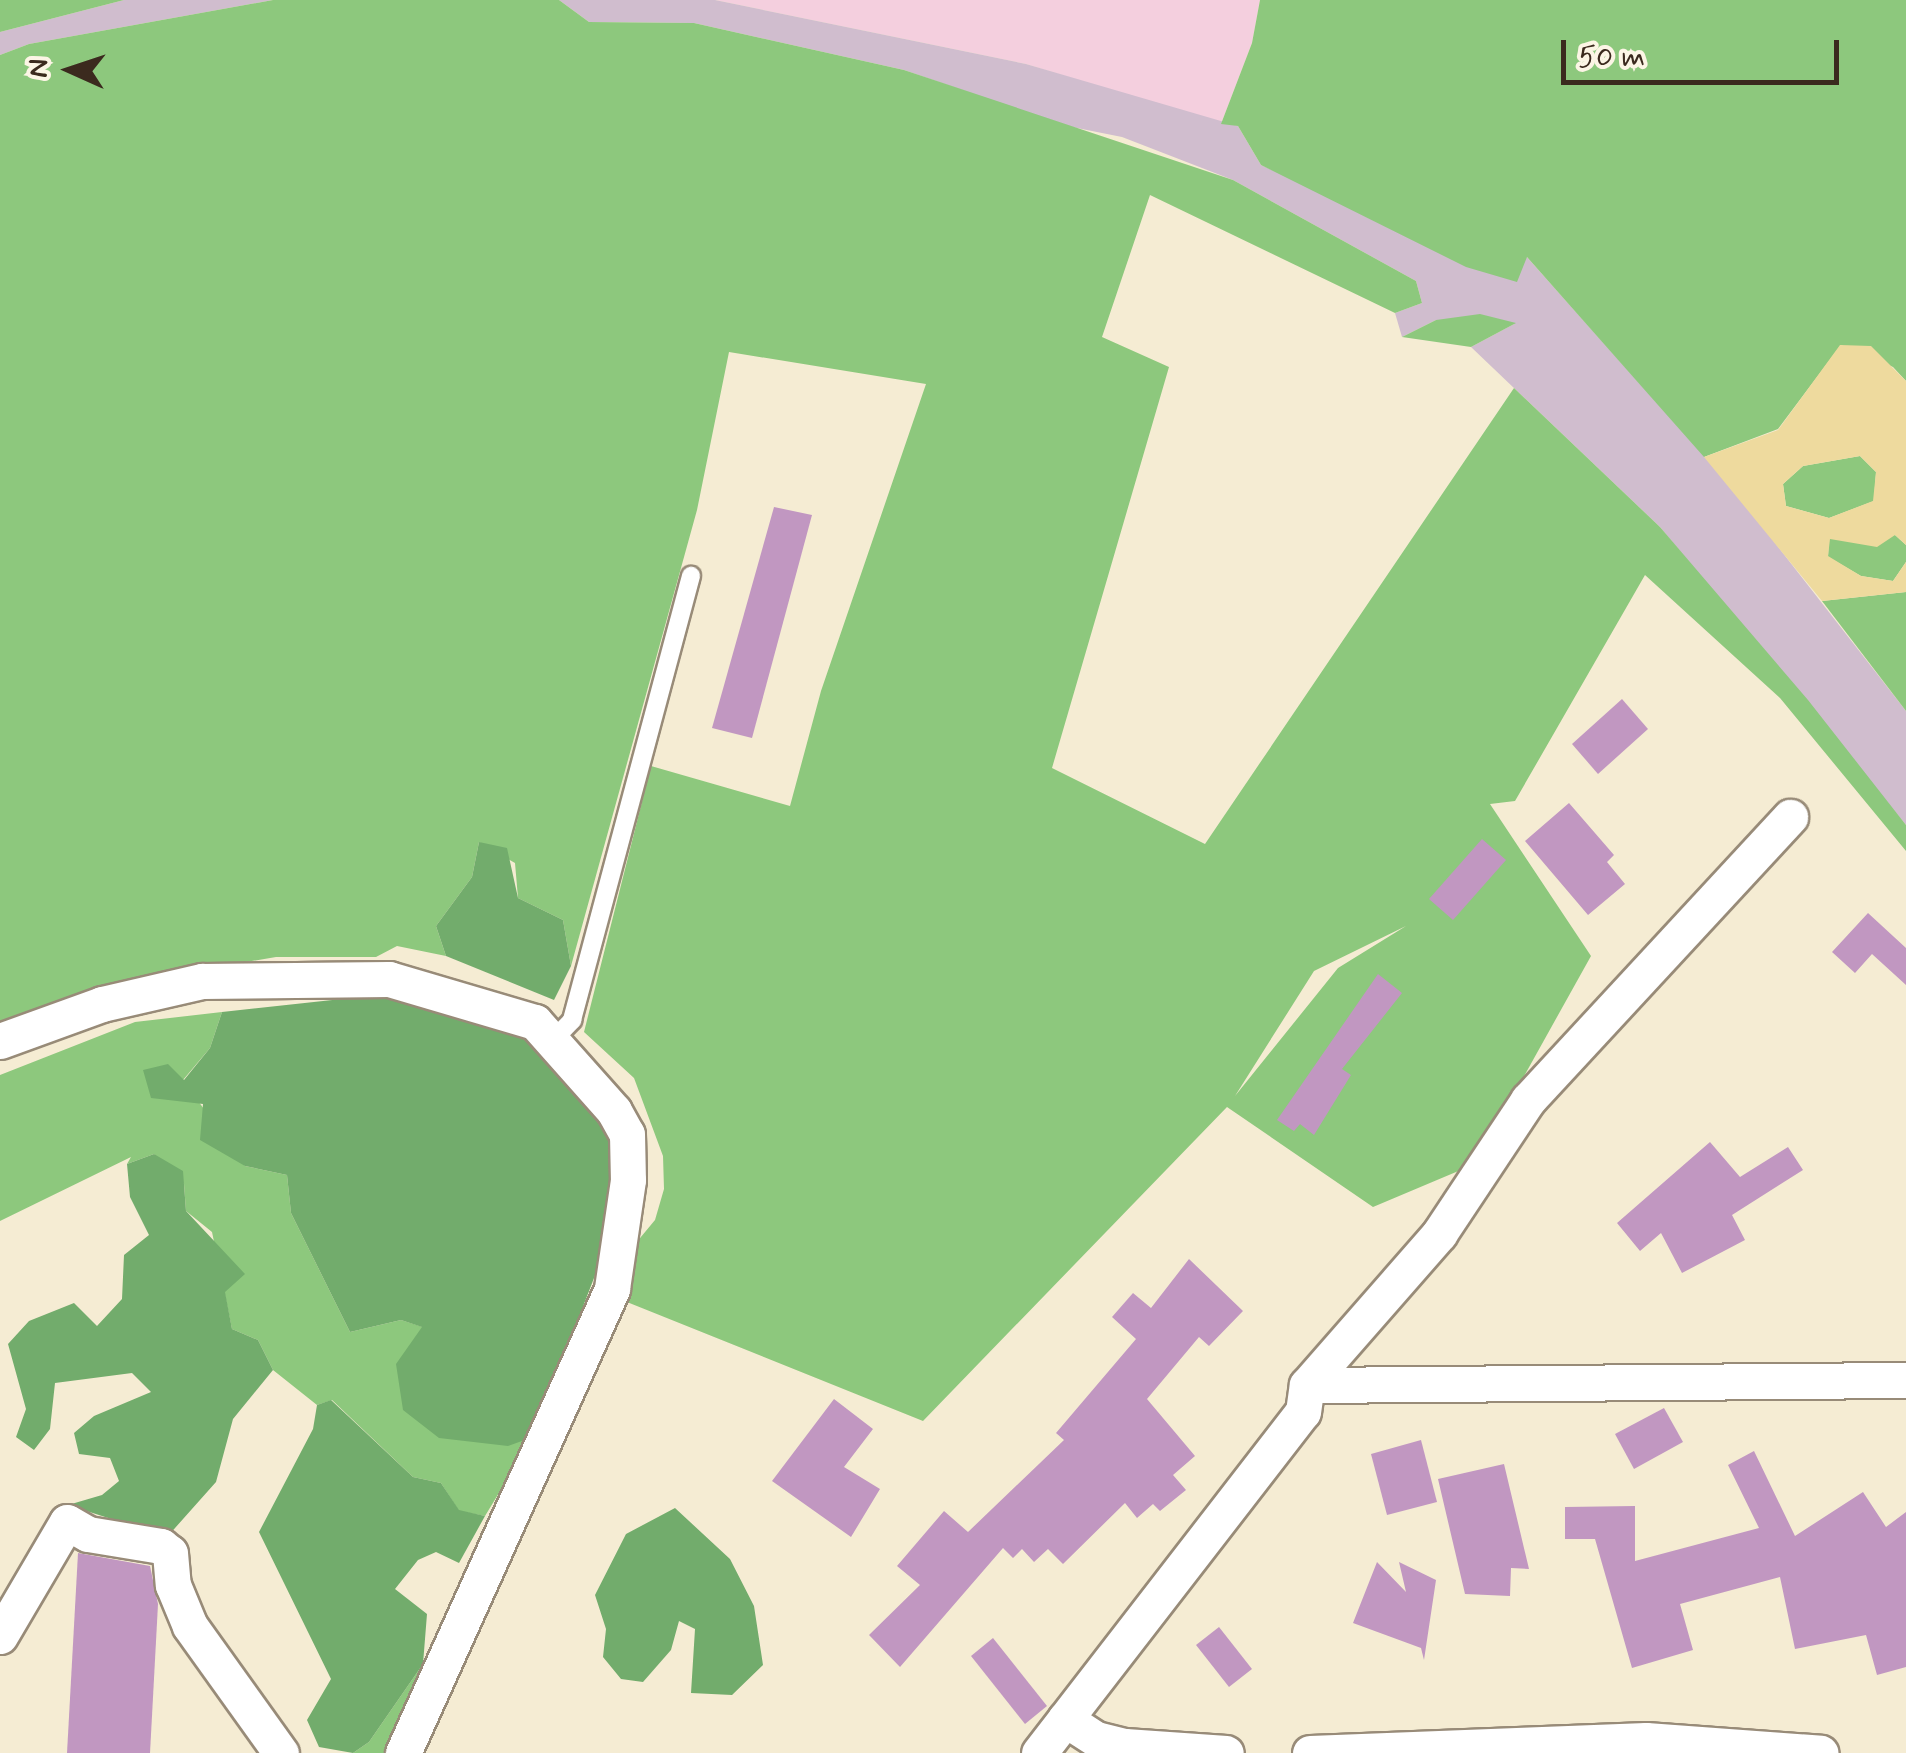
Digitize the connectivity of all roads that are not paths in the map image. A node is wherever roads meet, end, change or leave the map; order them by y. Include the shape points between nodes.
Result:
1 (691, 576) dead end
2 (1790, 816) dead end
3 (553, 1040) junction
4 (0, 1041) edge
5 (1906, 1380) edge
6 (1307, 1385) junction
7 (0, 1636) edge
8 (1065, 1719) junction
9 (282, 1753) edge
10 (403, 1753) edge
11 (1039, 1753) edge
12 (1226, 1753) edge
13 (1310, 1753) edge
14 (1821, 1753) edge

1 - 3 lane via 572,1020
2 - 6 street via 1528,1100 1439,1234
3 - 4 street via 535,1022 389,979 280,975 202,980 102,1004
3 - 10 street via 595,1082 627,1134 625,1207 612,1289
5 - 6 street
6 - 8 street via 1303,1412
7 - 9 street via 67,1522 88,1534 161,1546 170,1553 173,1585 190,1626
8 - 11 street
8 - 12 street via 1096,1739 1125,1746
13 - 14 street via 1646,1740

